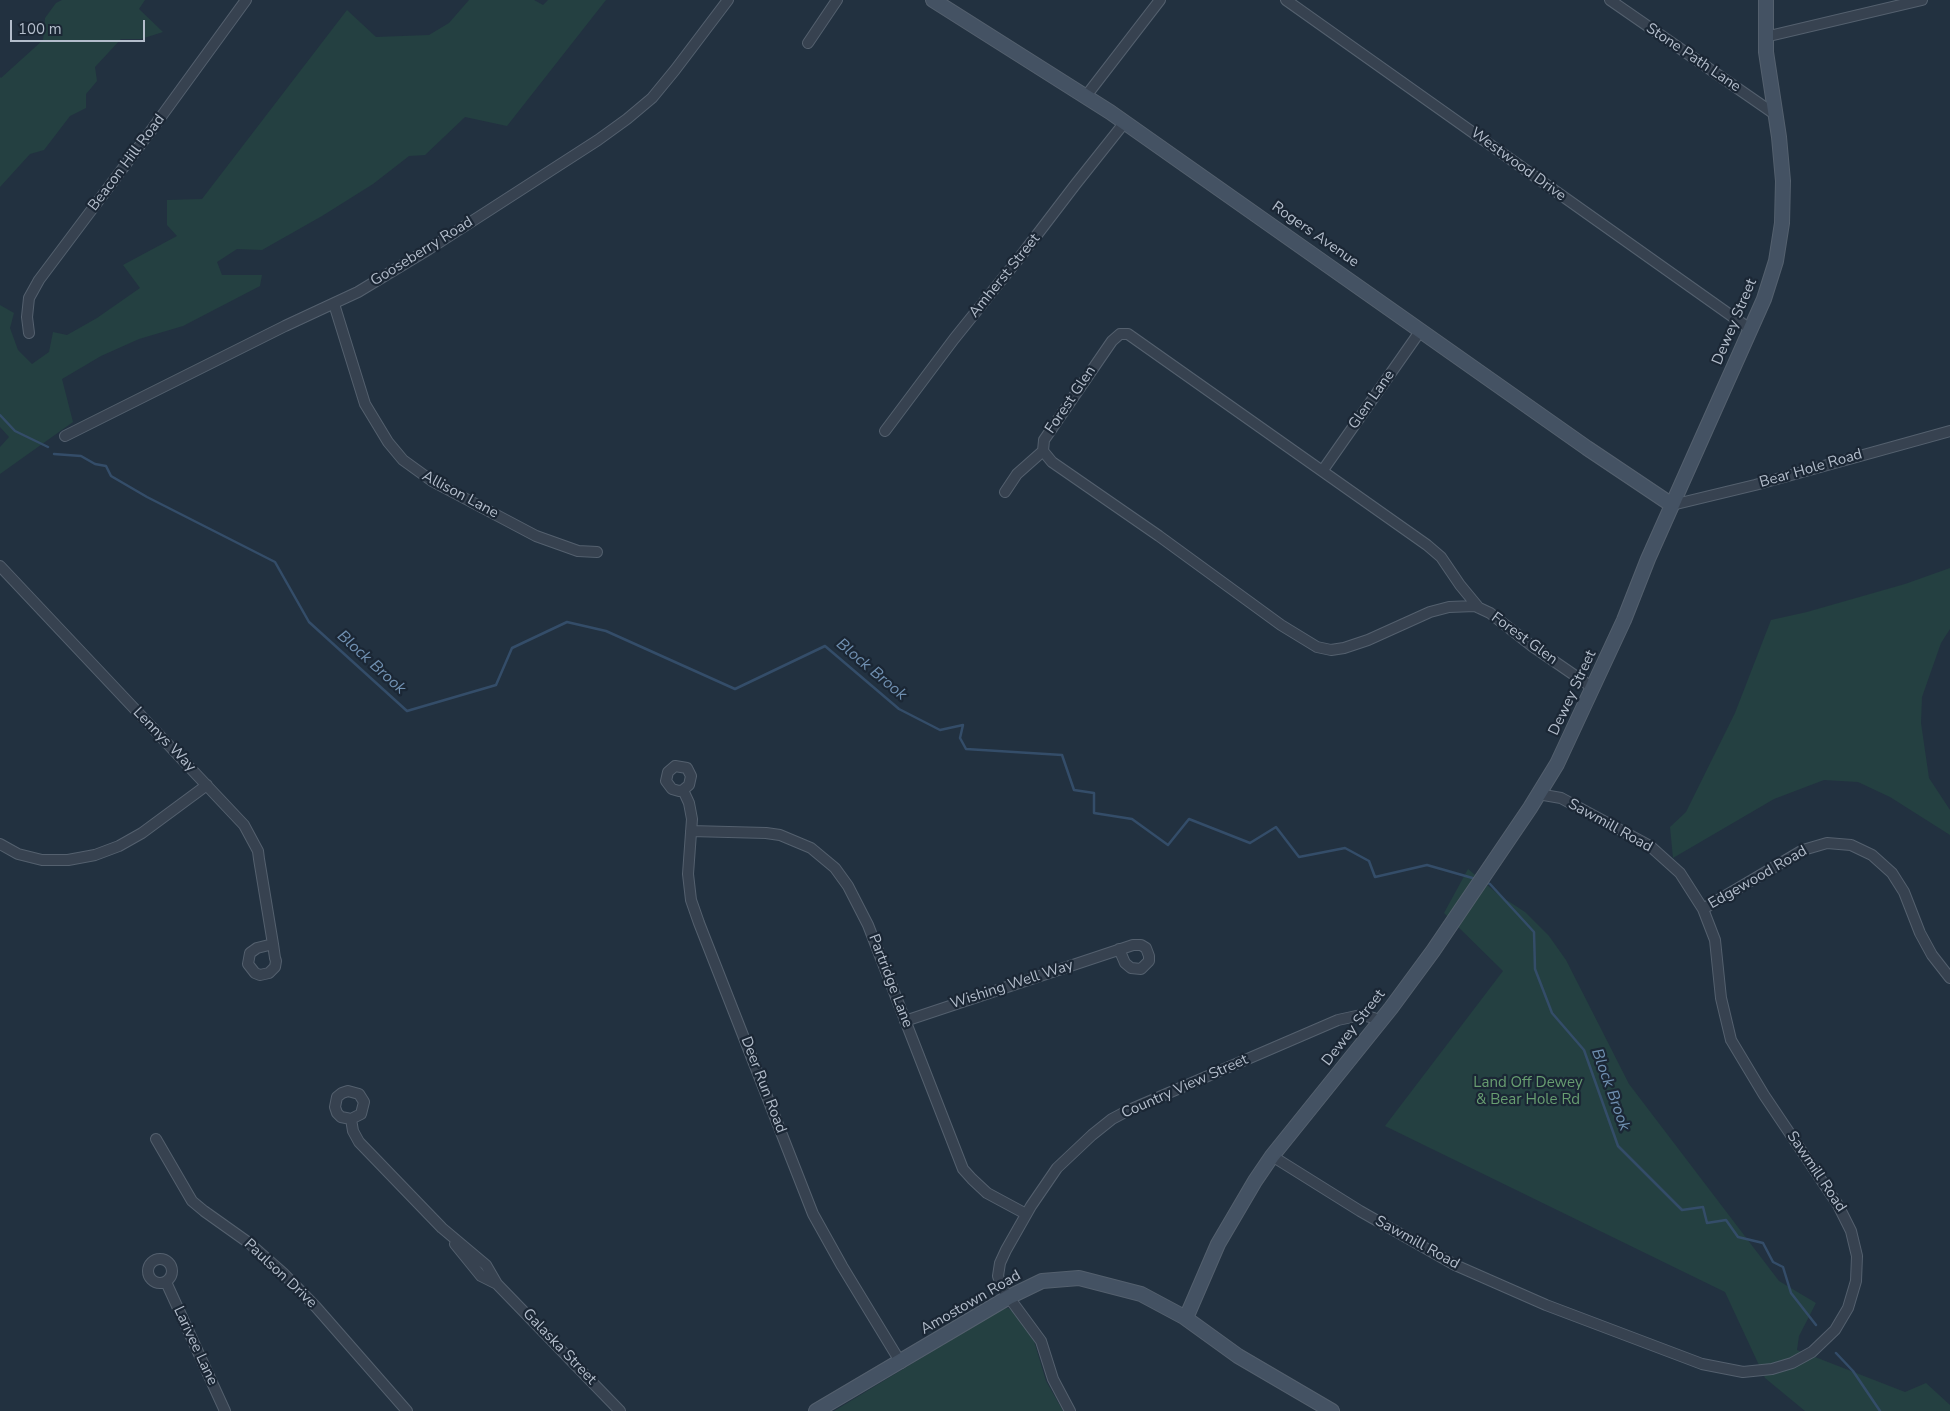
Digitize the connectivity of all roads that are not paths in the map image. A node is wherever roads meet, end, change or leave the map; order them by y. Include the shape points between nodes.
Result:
1 (246, 0) edge
2 (728, 0) edge
3 (837, 0) edge
4 (933, 0) edge
5 (1160, 0) edge
6 (1286, 0) edge
7 (1610, 0) edge
8 (1766, 0) edge
9 (1922, 0) edge
10 (1766, 36) junction
11 (808, 42) dead end
12 (1086, 96) junction
13 (1776, 115) junction
14 (1125, 122) junction
15 (334, 304) junction
16 (1750, 329) junction
17 (1421, 330) junction
18 (29, 333) dead end
19 (886, 431) dead end
20 (1950, 431) edge
21 (65, 436) dead end
22 (1043, 452) junction
23 (1323, 470) junction
24 (1005, 492) dead end
25 (1672, 505) junction
26 (597, 552) dead end
27 (0, 566) edge
28 (1479, 608) junction
29 (1593, 688) junction
30 (207, 784) junction
31 (684, 790) dead end
32 (1538, 794) junction
33 (691, 830) junction
34 (0, 844) edge
35 (1703, 909) junction
36 (273, 944) dead end
37 (1119, 949) dead end
38 (1950, 978) edge
39 (905, 1021) junction
40 (1381, 1022) junction
41 (351, 1120) dead end
42 (156, 1139) dead end
43 (1272, 1156) junction
44 (1026, 1214) junction
45 (166, 1282) dead end
46 (1009, 1298) junction
47 (1186, 1318) junction
48 (901, 1363) junction
49 (225, 1411) edge
50 (407, 1411) edge
51 (620, 1411) edge
52 (816, 1411) edge
53 (1070, 1411) edge
54 (1332, 1411) edge

1 - 18 street, Beacon Hill Road via 39,280 29,298
2 - 15 street, Gooseberry Road via 666,82 628,119 429,249
3 - 11 street
4 - 12 main road, Rogers Avenue
5 - 12 street
6 - 16 street, Westwood Drive
7 - 13 street, Stone Path Lane
8 - 10 main road, Dewey Street
9 - 10 street
10 - 13 main road, Dewey Street
12 - 14 main road, Rogers Avenue
13 - 16 main road, Dewey Street via 1783,181 1781,232 1771,280
14 - 17 main road, Rogers Avenue
14 - 19 street, Amherst Street
15 - 21 street, Gooseberry Road
15 - 26 street, Allison Lane via 365,404 381,433 403,460 432,481 536,536 573,550
16 - 25 main road, Dewey Street
17 - 23 street, Glen Lane
17 - 25 main road, Rogers Avenue
20 - 25 street, Bear Hole Road
22 - 23 street, Forest Glen via 1044,440 1056,420 1112,342 1125,333
22 - 24 street via 1017,474
22 - 28 street, Forest Glen via 1052,462 1281,625 1317,647 1331,650 1356,645 1439,609 1467,605
23 - 28 street, Forest Glen via 1441,557
25 - 29 main road, Dewey Street
27 - 30 street, Lennys Way
28 - 29 street, Forest Glen
29 - 32 main road, Dewey Street via 1557,764
30 - 34 street via 142,833 95,854 68,860 42,860 18,854
30 - 36 street, Lennys Way via 244,825 254,842
31 - 33 street, Deer Run Road via 690,808
32 - 35 street, Sawmill Road via 1560,798 1650,846 1680,873
32 - 40 main road, Dewey Street via 1433,951
33 - 39 street, Partridge Lane via 766,833 802,843 824,857 841,876 860,908
33 - 48 street, Deer Run Road via 688,874 693,906 813,1214
35 - 38 street, Edgewood Road via 1804,850 1827,843 1851,846 1872,855 1892,873 1932,955
35 - 43 street, Sawmill Road via 1715,940 1721,998 1731,1040 1838,1205 1855,1248 1857,1273 1848,1308 1830,1336 1802,1358 1763,1371 1732,1371 1702,1364 1613,1332 1524,1297 1455,1265
37 - 39 street, Wishing Well Way
39 - 44 street, Partridge Lane via 964,1169 987,1193
40 - 43 main road, Dewey Street
40 - 44 street, Country View Street via 1361,1015 1338,1020 1120,1114 1085,1140 1063,1162
41 - 51 street, Galaska Street via 356,1137 364,1148 442,1228 478,1273 497,1284
42 - 50 street, Paulson Drive via 192,1201 289,1278
43 - 47 main road, Dewey Street via 1226,1229
44 - 46 street, Country View Street via 999,1270 1000,1285
45 - 49 street, Larivee Lane
46 - 47 main road, Amostown Road via 1042,1281 1079,1278 1141,1294
46 - 48 main road, Amostown Road
46 - 53 street, Country View Street via 1041,1341 1053,1379
47 - 54 main road, Amostown Road via 1238,1356
48 - 52 main road, Amostown Road

